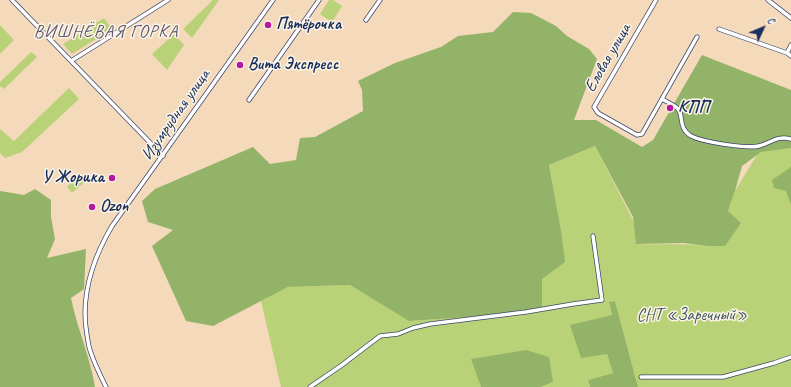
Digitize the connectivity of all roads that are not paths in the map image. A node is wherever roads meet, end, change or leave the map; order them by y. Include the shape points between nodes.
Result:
1 (12, 0) edge
2 (168, 0) edge
3 (273, 0) edge
4 (319, 0) edge
5 (380, 0) edge
6 (656, 0) edge
7 (768, 0) edge
8 (791, 18) edge
9 (366, 20) dead end
10 (719, 29) dead end
11 (697, 37) dead end
12 (791, 45) edge
13 (787, 53) junction
14 (791, 56) edge
15 (71, 61) junction
16 (662, 99) junction
17 (249, 100) dead end
18 (791, 139) edge
19 (163, 156) junction
20 (593, 236) dead end
21 (791, 357) edge
22 (641, 377) dead end
23 (106, 387) edge
24 (310, 387) edge

1 - 15 street
2 - 15 street
3 - 19 street, Изумрудная улица
4 - 17 street
5 - 9 street
6 - 16 street, Еловая улица via 594,108 598,114 637,135 642,134
7 - 8 street
10 - 13 street
11 - 16 street
12 - 13 street
13 - 14 street
15 - 19 street
16 - 18 street via 677,108 680,112 680,121 692,136 737,146 758,146 783,137
19 - 23 street, Изумрудная улица via 112,226 90,273 85,321 89,349
20 - 24 street via 602,300 430,324 398,334 380,336
21 - 22 street via 723,377

